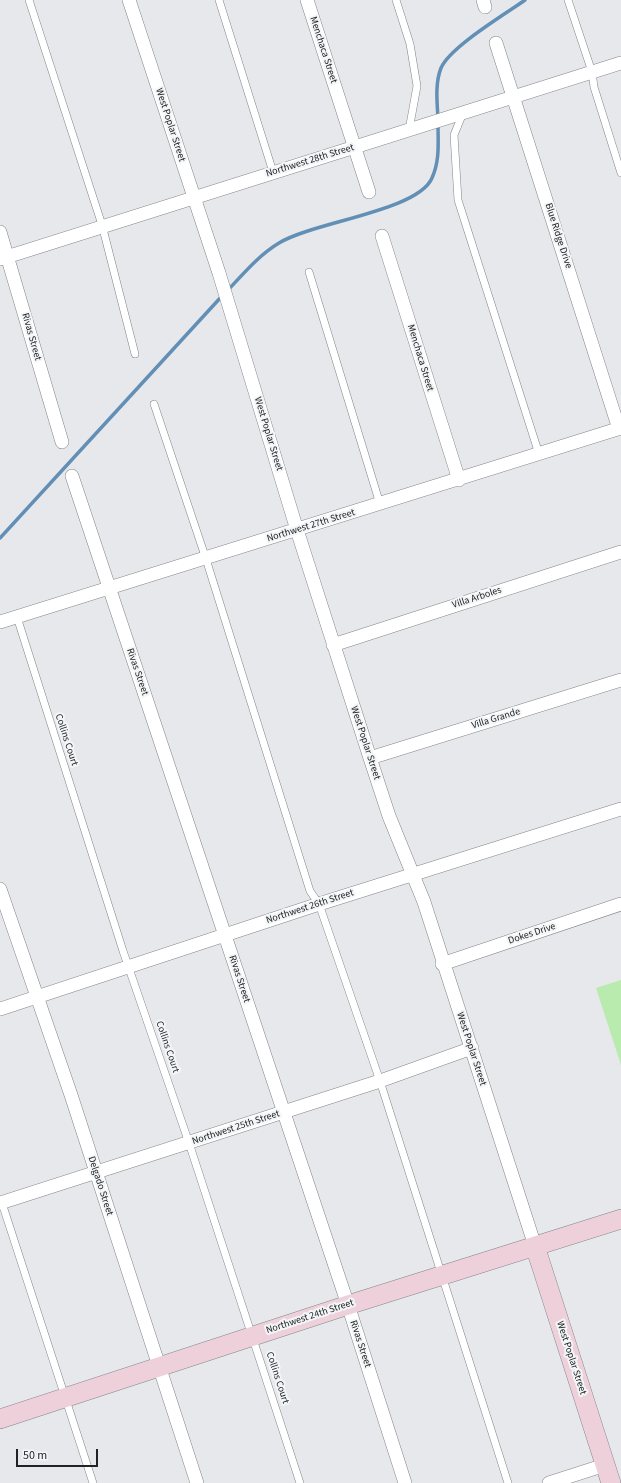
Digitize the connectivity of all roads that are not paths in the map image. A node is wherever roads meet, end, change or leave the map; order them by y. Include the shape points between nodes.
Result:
1 (29, 0) edge
2 (129, 0) edge
3 (219, 0) edge
4 (307, 0) edge
5 (396, 0) edge
6 (568, 0) edge
7 (496, 43) dead end
8 (621, 63) edge
9 (592, 72) junction
10 (514, 97) junction
11 (458, 114) junction
12 (409, 130) junction
13 (354, 147) junction
14 (273, 172) junction
15 (621, 173) edge
16 (369, 192) dead end
17 (194, 197) junction
18 (102, 225) junction
19 (0, 232) edge
20 (382, 236) dead end
21 (4, 257) edge
22 (309, 272) dead end
23 (135, 354) dead end
24 (154, 404) dead end
25 (620, 429) edge
26 (62, 442) dead end
27 (539, 454) junction
28 (72, 476) dead end
29 (458, 480) junction
30 (380, 504) junction
31 (297, 530) junction
32 (621, 552) edge
33 (206, 559) junction
34 (109, 589) junction
35 (17, 617) junction
36 (0, 622) edge
37 (333, 645) junction
38 (621, 680) edge
39 (370, 758) junction
40 (621, 809) edge
41 (413, 875) junction
42 (0, 889) edge
43 (319, 904) junction
44 (621, 904) edge
45 (225, 935) junction
46 (442, 964) junction
47 (129, 965) junction
48 (35, 996) junction
49 (0, 1009) edge
50 (472, 1048) junction
51 (380, 1081) junction
52 (282, 1112) junction
53 (189, 1143) junction
54 (95, 1171) junction
55 (0, 1201) edge
56 (621, 1218) edge
57 (535, 1246) junction
58 (441, 1276) junction
59 (348, 1305) junction
60 (253, 1336) junction
61 (160, 1366) junction
62 (65, 1398) junction
63 (0, 1419) edge
64 (605, 1465) junction
65 (94, 1483) edge
66 (197, 1483) edge
67 (300, 1483) edge
68 (405, 1483) edge
69 (508, 1483) edge
70 (549, 1483) edge
71 (611, 1483) edge

1 - 18 lane
2 - 17 street, West Poplar Street
3 - 14 lane
4 - 13 street, Menchaca Street
5 - 12 lane via 410,44 417,86
6 - 9 lane
7 - 10 street, Blue Ridge Drive
8 - 9 street, Northwest 28th Street
9 - 10 street, Northwest 28th Street
9 - 15 lane via 594,88
10 - 11 street, Northwest 28th Street
10 - 25 street, Blue Ridge Drive
11 - 12 street, Northwest 28th Street
11 - 27 lane via 454,136 458,200
12 - 13 street, Northwest 28th Street
13 - 14 street, Northwest 28th Street
13 - 16 street, Menchaca Street
14 - 17 street, Northwest 28th Street
17 - 18 street, Northwest 28th Street
17 - 31 street, West Poplar Street
18 - 21 street, Northwest 28th Street
18 - 23 lane
19 - 21 street, Rivas Street
20 - 29 street, Menchaca Street
21 - 26 street, Rivas Street
22 - 30 lane
24 - 33 lane
25 - 27 street, Northwest 27th Street
27 - 29 street, Northwest 27th Street
28 - 34 street, Rivas Street
29 - 30 street, Northwest 27th Street
30 - 31 street, Northwest 27th Street
31 - 33 street, Northwest 27th Street
31 - 37 street, West Poplar Street
32 - 37 street, Villa Arboles
33 - 34 street, Northwest 27th Street
33 - 43 lane via 310,891
34 - 35 street, Northwest 27th Street
34 - 45 street, Rivas Street
35 - 36 street, Northwest 27th Street
35 - 47 lane, Collins Court
37 - 39 street, West Poplar Street
38 - 39 street, Villa Grande
39 - 41 street, West Poplar Street via 389,816
40 - 41 street, Northwest 26th Street
41 - 43 street, Northwest 26th Street
41 - 46 street, West Poplar Street via 424,902
42 - 48 street, Delgado Street
43 - 45 street, Northwest 26th Street
43 - 51 lane
44 - 46 street, Dokes Drive
45 - 47 street, Northwest 26th Street
45 - 52 street, Rivas Street
46 - 50 street, West Poplar Street
47 - 48 street, Northwest 26th Street
47 - 53 lane, Collins Court
48 - 49 street, Northwest 26th Street
48 - 54 street, Delgado Street
50 - 51 street, Northwest 25th Street
50 - 57 street, West Poplar Street
51 - 52 street, Northwest 25th Street
51 - 58 lane
52 - 53 street, Northwest 25th Street
52 - 59 street, Rivas Street
53 - 54 street, Northwest 25th Street
53 - 60 lane, Collins Court
54 - 55 street, Northwest 25th Street
54 - 61 street, Delgado Street
55 - 62 lane
56 - 57 main road, Northwest 24th Street
57 - 58 main road, Northwest 24th Street
57 - 64 main road, West Poplar Street
58 - 59 main road, Northwest 24th Street
58 - 69 lane
59 - 60 main road, Northwest 24th Street
59 - 68 street, Rivas Street
60 - 61 main road, Northwest 24th Street
60 - 67 lane, Collins Court
61 - 62 main road, Northwest 24th Street
61 - 66 street, Delgado Street
62 - 63 main road, Northwest 24th Street
62 - 65 lane
64 - 70 street
64 - 71 main road, West Poplar Street

